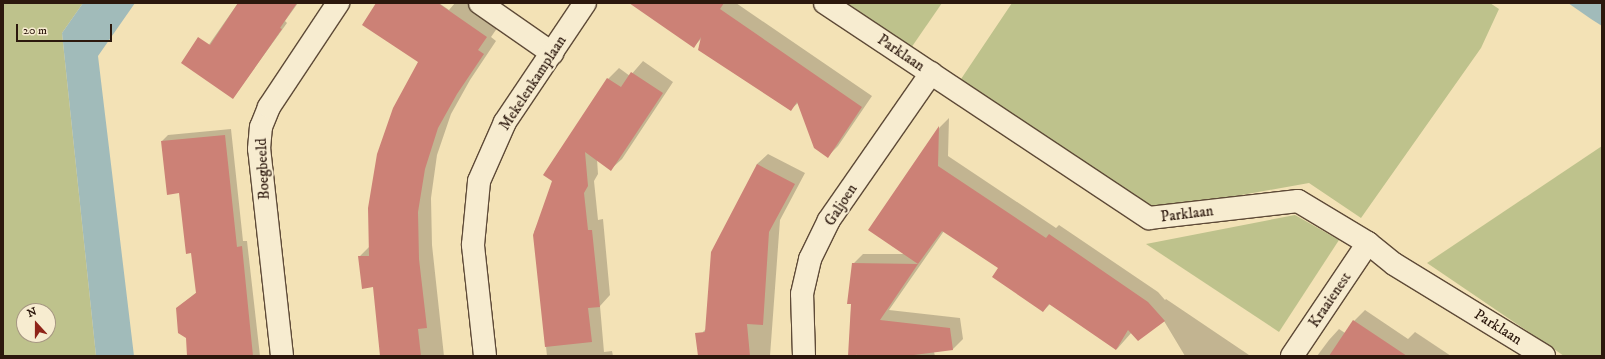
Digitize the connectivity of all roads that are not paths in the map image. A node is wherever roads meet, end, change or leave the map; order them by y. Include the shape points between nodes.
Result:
1 (338, 3) edge
2 (480, 3) edge
3 (585, 3) edge
4 (825, 3) edge
5 (552, 53) junction
6 (931, 73) junction
7 (1368, 243) junction
8 (282, 356) edge
9 (485, 356) edge
10 (804, 356) edge
11 (1292, 356) edge
12 (1544, 356) edge

1 - 8 street, Boegbeeld via 269,107 261,127 259,149
2 - 5 street
3 - 5 street, Mekelenkamplaan
4 - 6 street, Parklaan
5 - 9 street, Mekelenkamplaan via 505,122 479,181 473,245
6 - 7 street, Parklaan via 1149,218 1298,200
6 - 10 street, Galjoen via 829,220 810,259 802,294
7 - 11 street, Kraaienest
7 - 12 street, Parklaan via 1394,264

